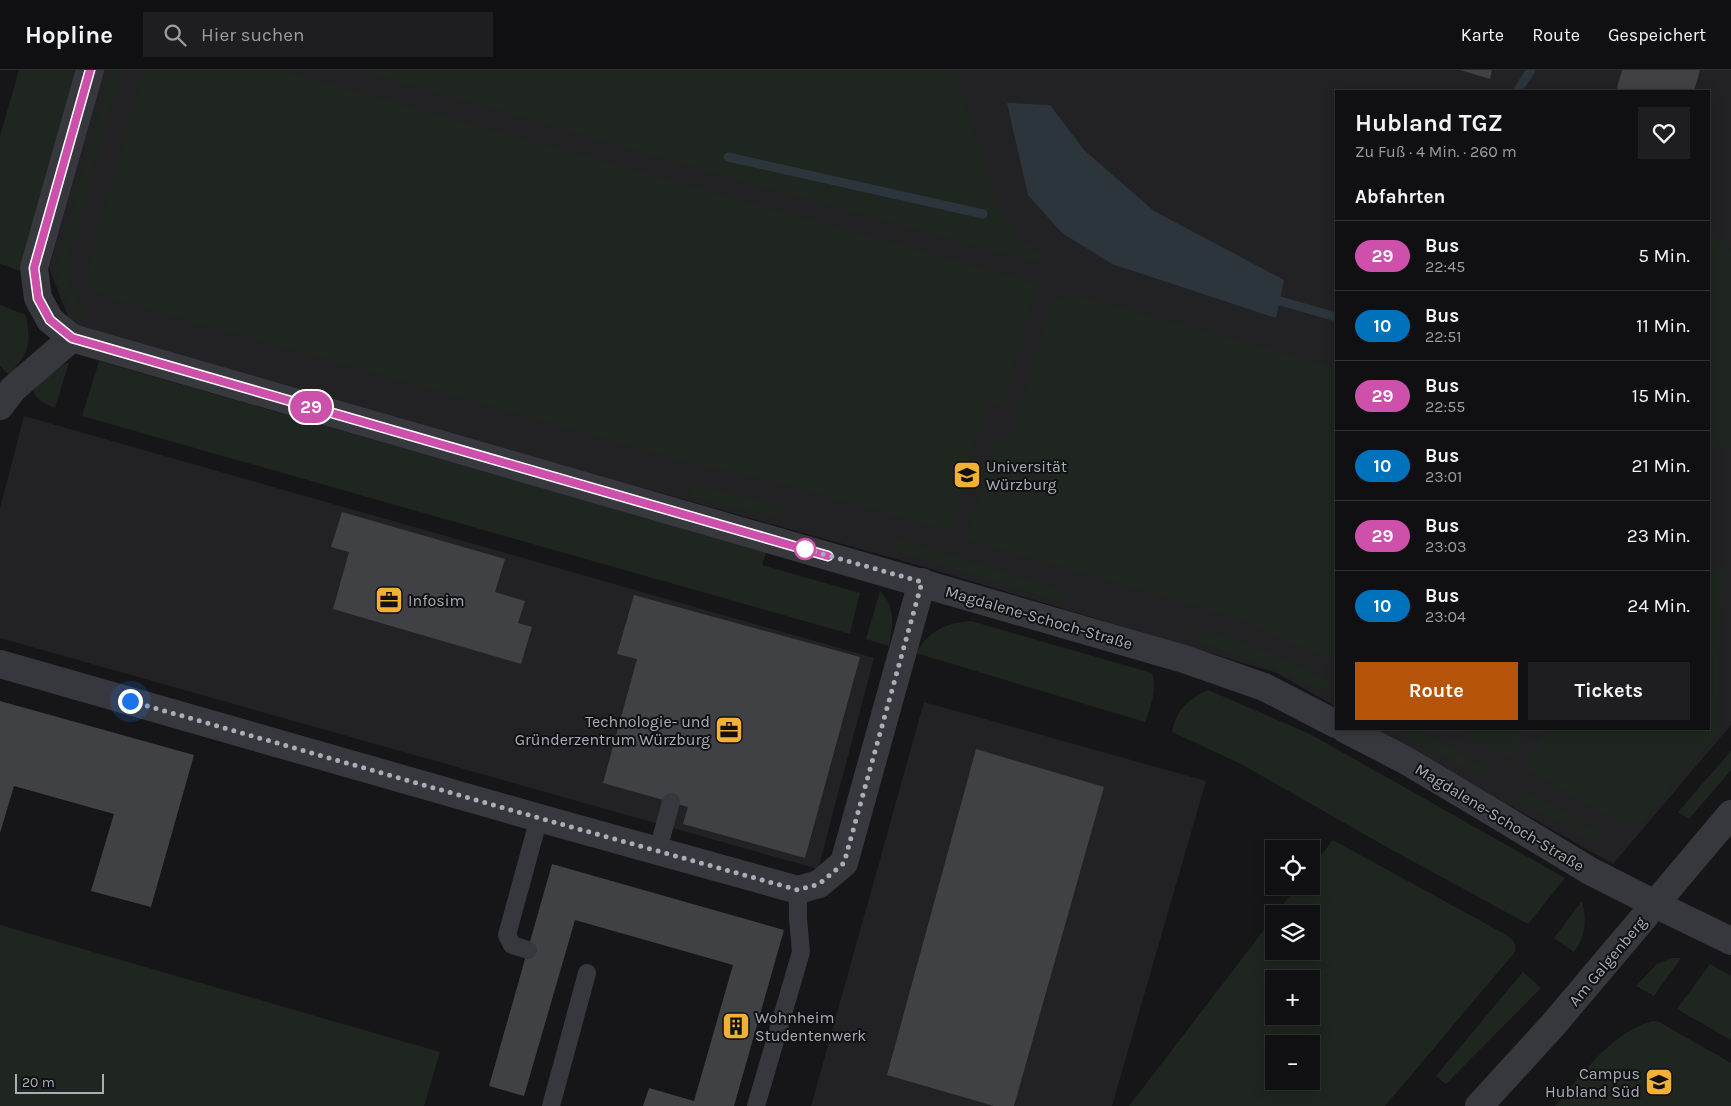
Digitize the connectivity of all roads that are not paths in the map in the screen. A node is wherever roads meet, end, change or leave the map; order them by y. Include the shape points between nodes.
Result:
1 (90, 70) edge
2 (72, 338) junction
3 (0, 406) edge
4 (922, 582) junction
5 (0, 664) edge
6 (1335, 723) edge
7 (1347, 730) edge
8 (670, 802) dead end
9 (1731, 814) edge
10 (539, 818) junction
11 (658, 850) junction
12 (798, 890) junction
13 (1655, 904) junction
14 (1731, 942) edge
15 (528, 950) dead end
16 (586, 973) dead end
17 (551, 1106) edge
18 (756, 1106) edge
19 (1479, 1106) edge

1 - 2 street via 34,268 38,298 50,320
2 - 3 street via 36,367
2 - 4 street, Magdalene-Schoch-Straße
4 - 6 street, Magdalene-Schoch-Straße via 1184,659 1264,687
4 - 12 street via 844,863 819,884
5 - 10 street
7 - 13 street, Magdalene-Schoch-Straße via 1438,779 1590,871
8 - 11 lane
9 - 13 street, Am Galgenberg
10 - 11 street
10 - 15 lane via 507,935 512,945
11 - 12 street
12 - 18 lane via 801,952
13 - 14 street, Magdalene-Schoch-Straße
13 - 19 street, Am Galgenberg
16 - 17 lane

